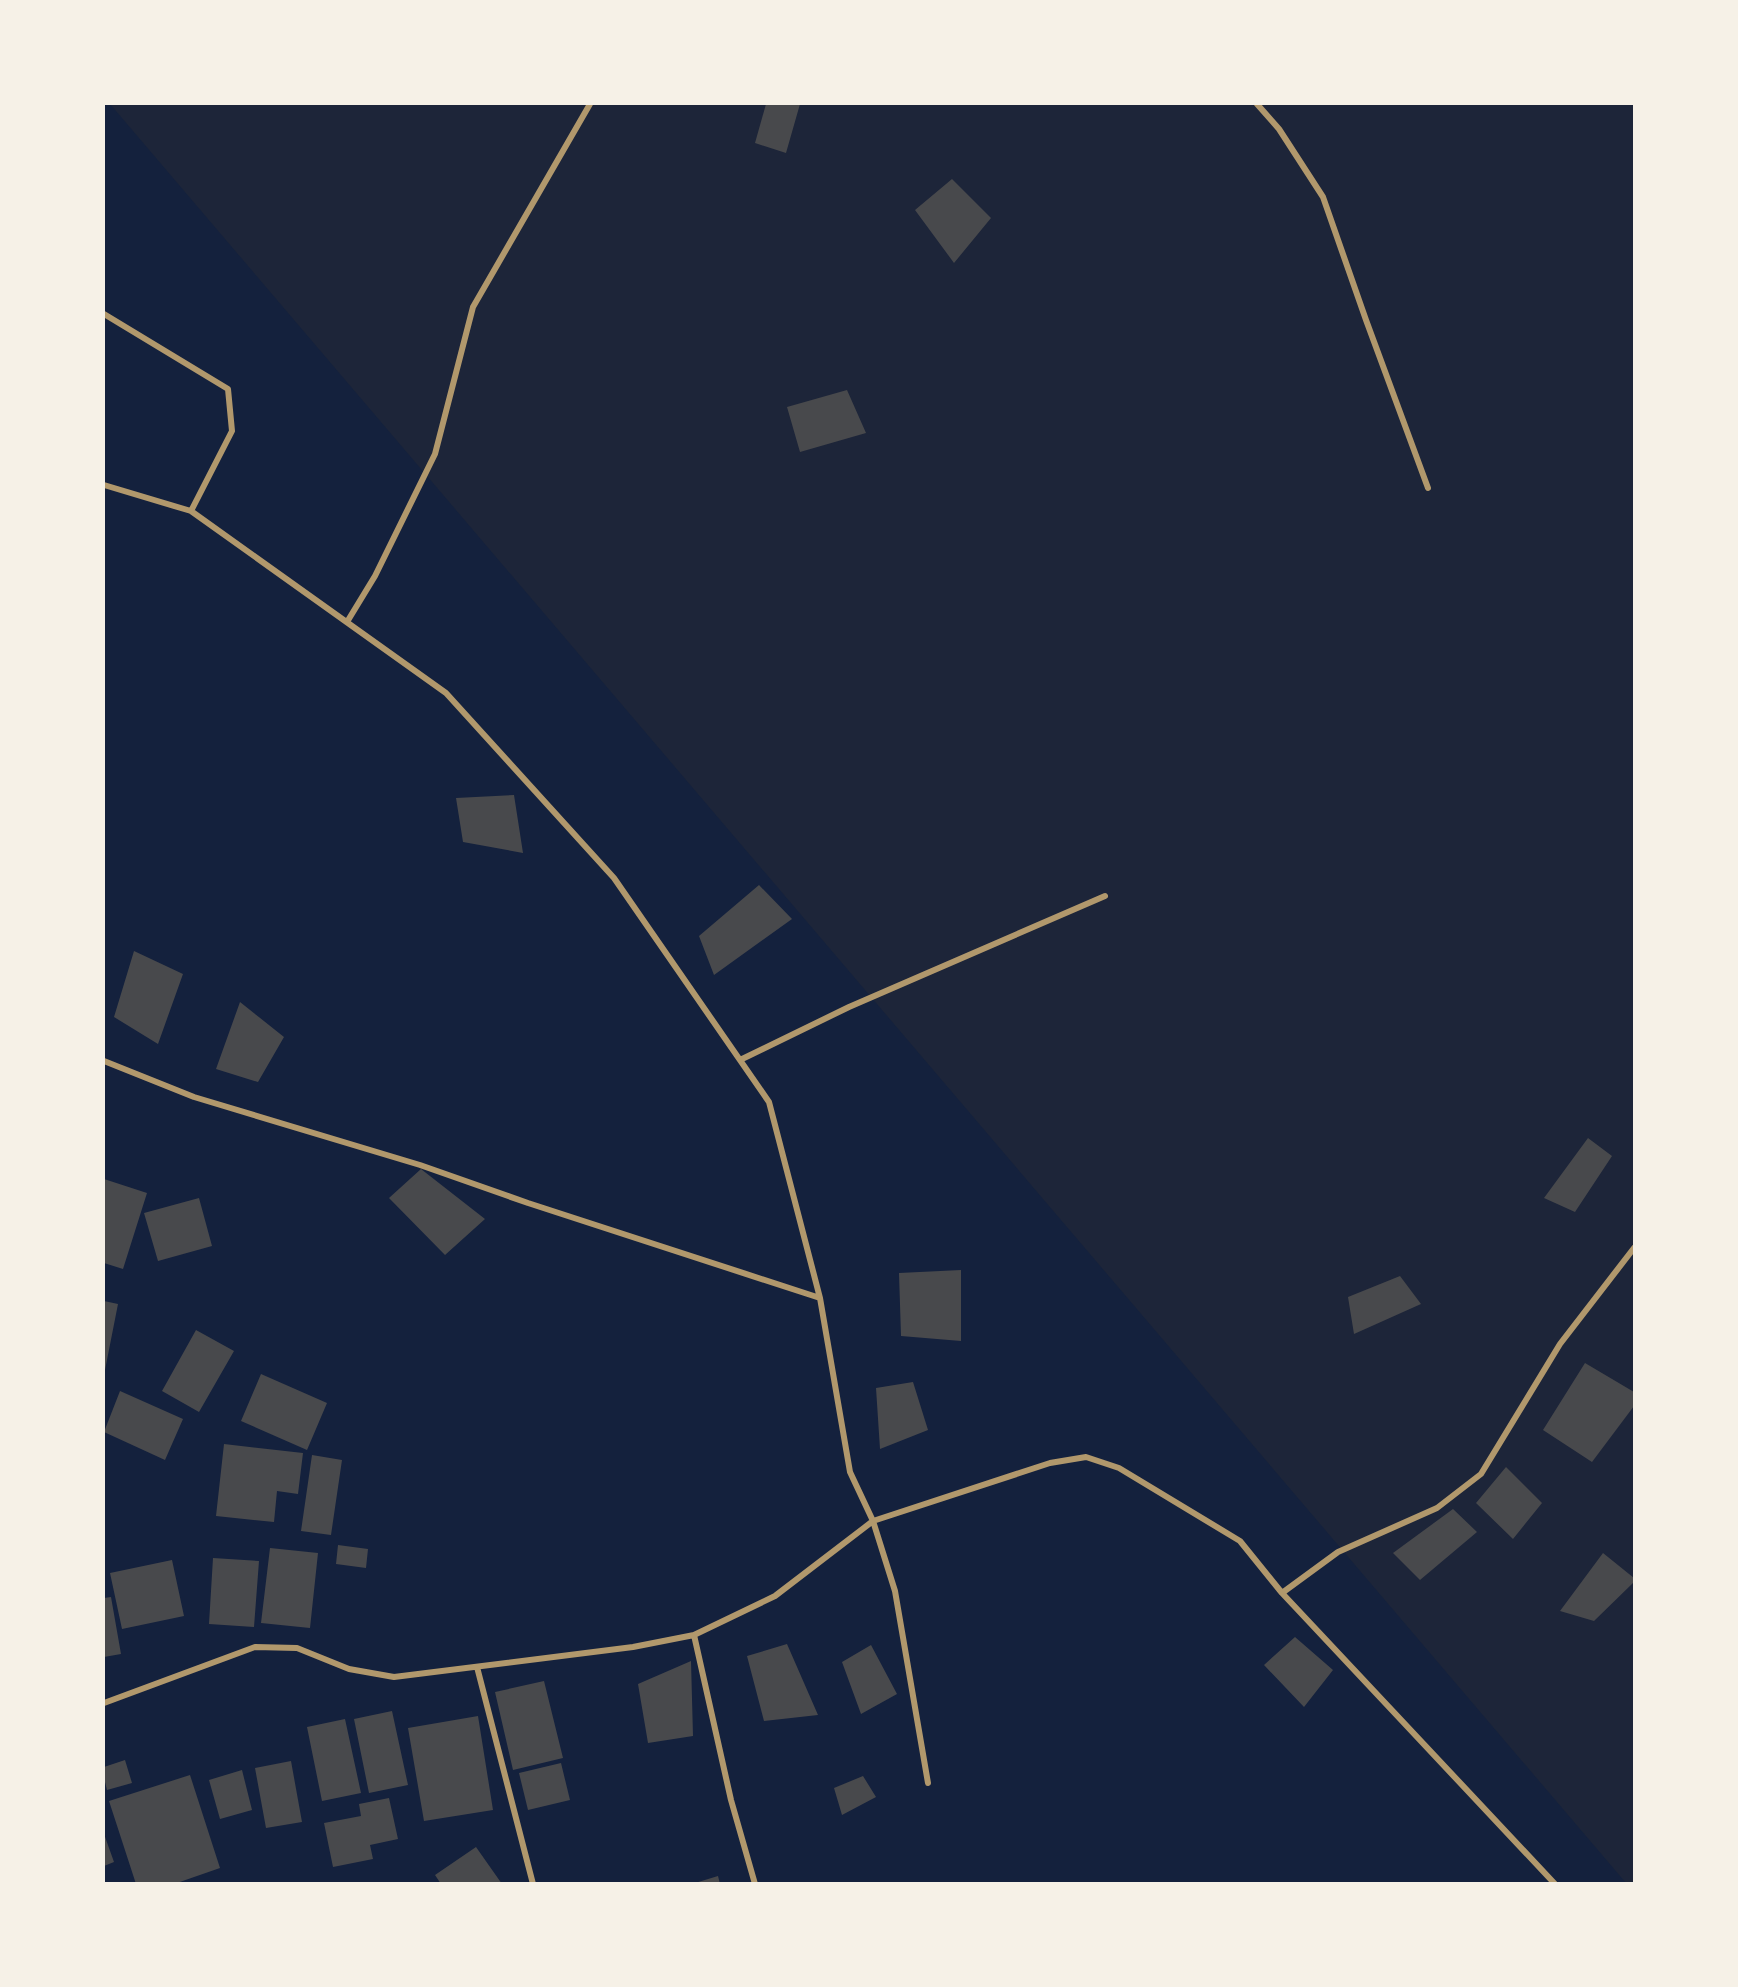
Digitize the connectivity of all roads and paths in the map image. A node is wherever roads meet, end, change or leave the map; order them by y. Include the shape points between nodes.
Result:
1 (590, 104) edge
2 (1257, 104) edge
3 (104, 314) edge
4 (104, 485) edge
5 (1428, 488) dead end
6 (191, 511) junction
7 (347, 622) junction
8 (1105, 896) dead end
9 (740, 1060) junction
10 (104, 1061) edge
11 (1635, 1248) edge
12 (820, 1298) junction
13 (873, 1521) junction
14 (1282, 1593) junction
15 (694, 1635) junction
16 (477, 1667) junction
17 (104, 1703) edge
18 (928, 1783) dead end
19 (533, 1884) edge
20 (755, 1884) edge
21 (1555, 1884) edge

1 - 7 street via 473,307 435,454 375,576
2 - 5 street via 1279,129 1323,197
3 - 6 street via 228,389 232,430
4 - 6 street
6 - 7 street
7 - 9 street via 446,693 615,878
8 - 9 street via 849,1007
9 - 12 street via 769,1102
10 - 12 street via 194,1097 420,1165
11 - 14 street via 1560,1344 1481,1474 1437,1508 1338,1552
12 - 13 street via 850,1472
13 - 14 street via 1050,1463 1086,1457 1119,1468 1240,1541
13 - 15 street via 775,1596
13 - 18 street via 895,1591
14 - 21 street
15 - 16 street
15 - 20 street via 731,1800
16 - 17 street via 394,1677 349,1669 297,1648 255,1647
16 - 19 street

